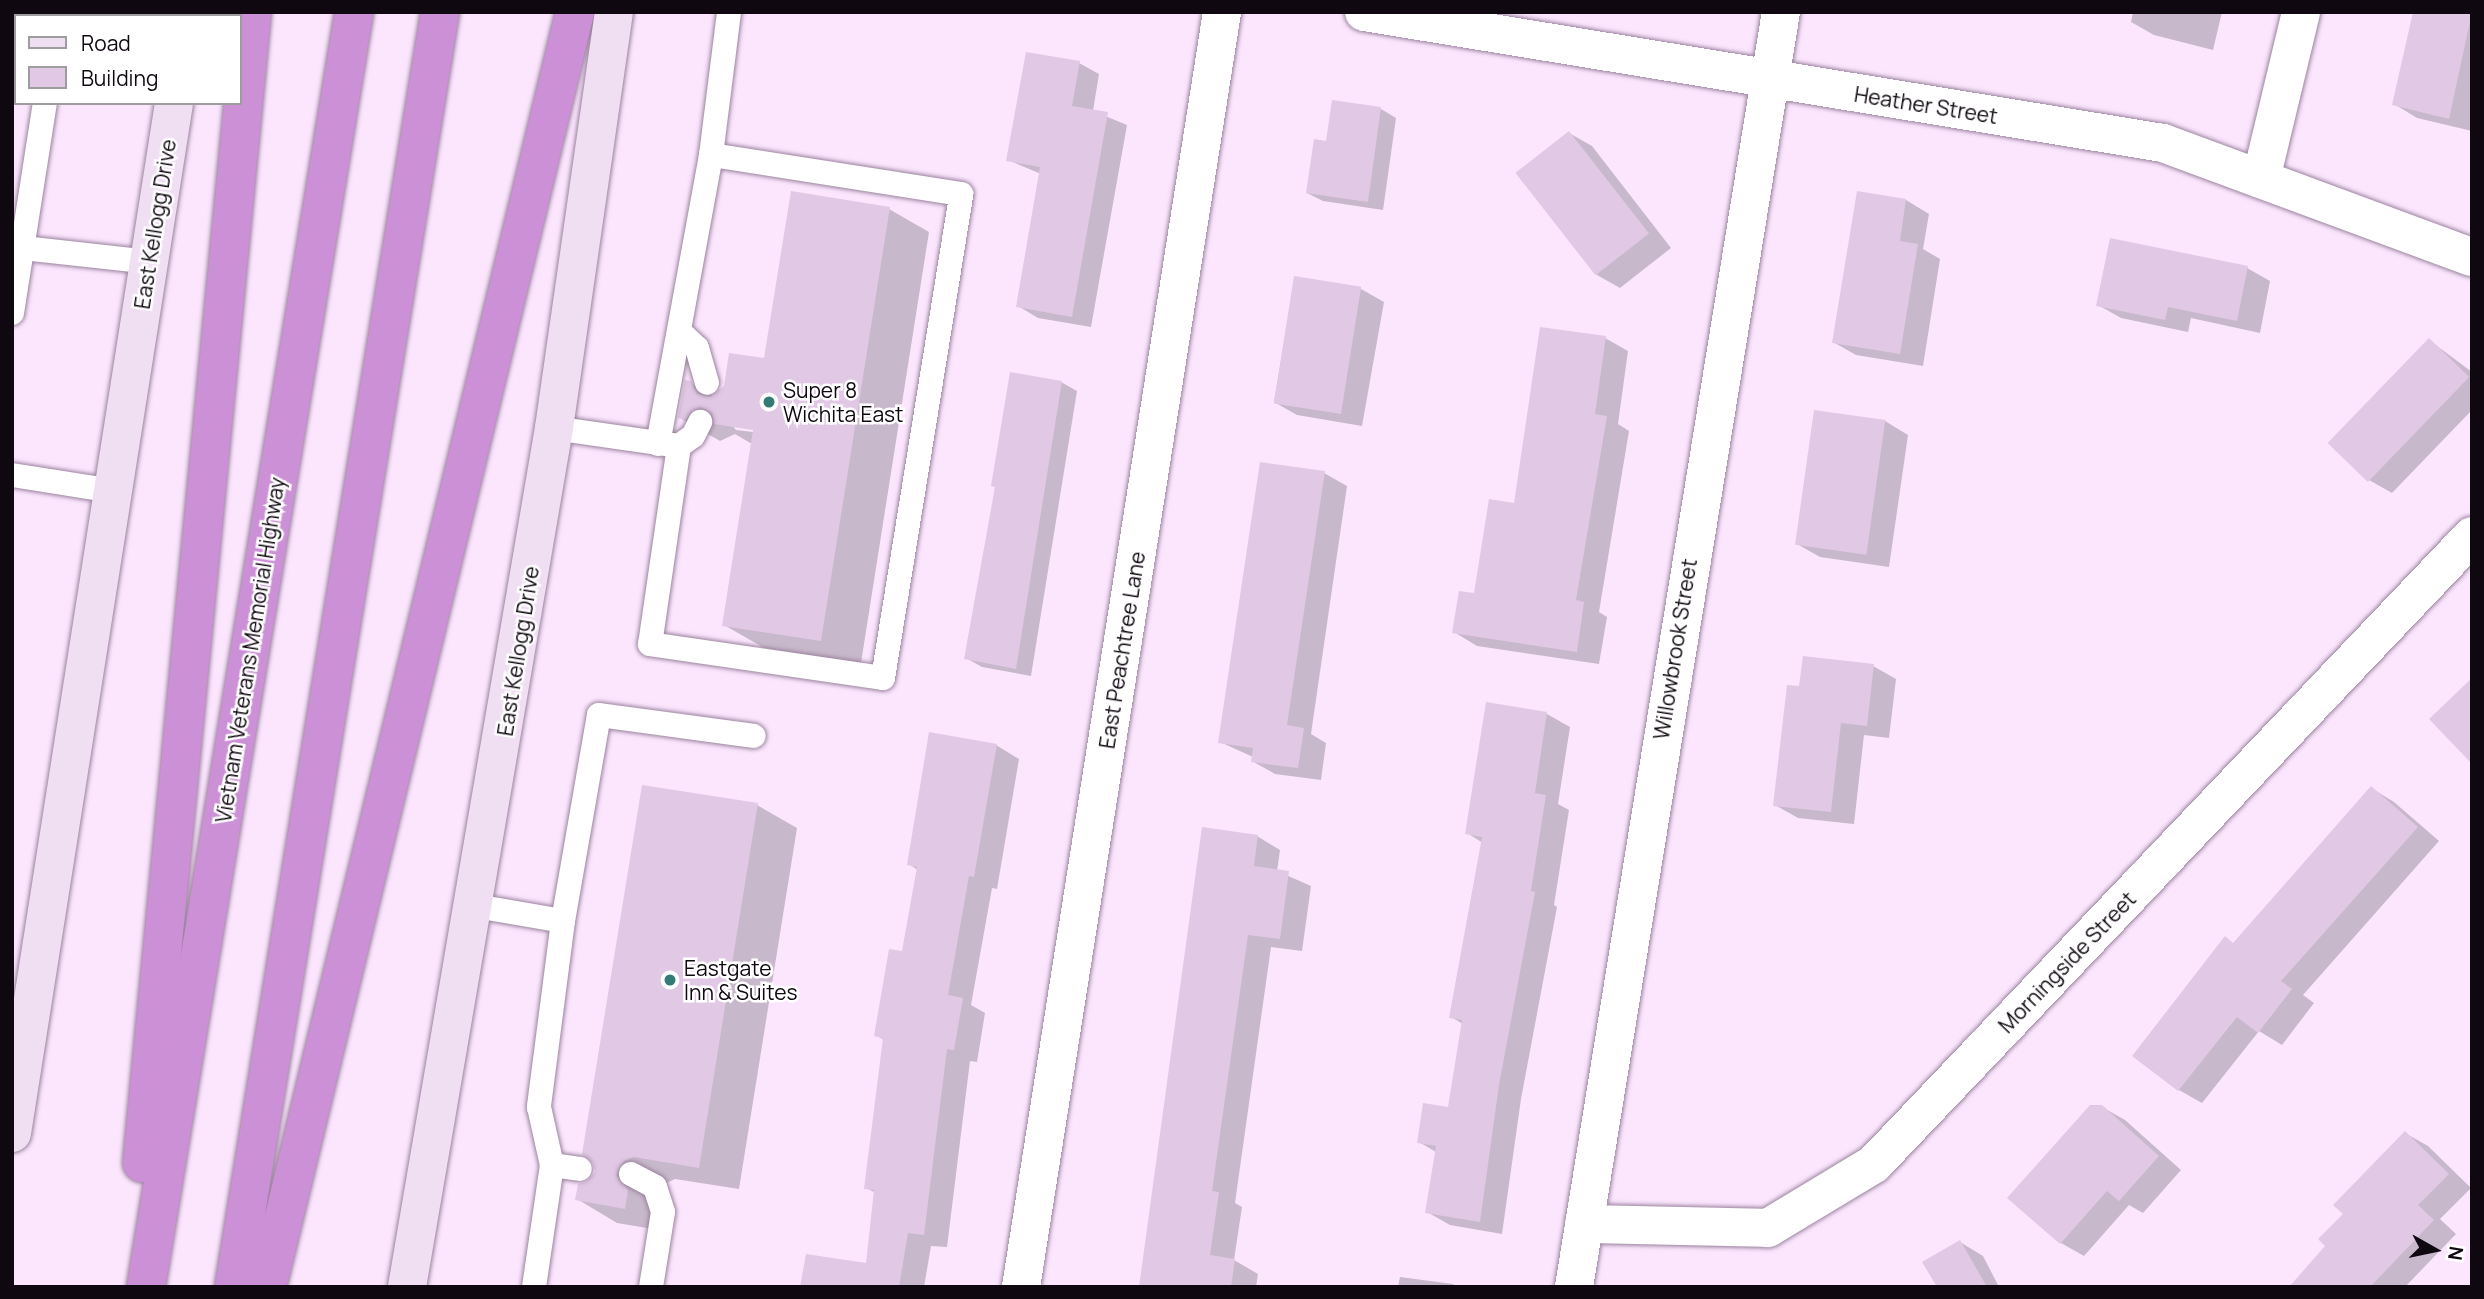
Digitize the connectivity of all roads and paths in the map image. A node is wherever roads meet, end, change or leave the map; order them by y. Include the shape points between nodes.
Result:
1 (252, 12) edge
2 (354, 12) edge
3 (440, 12) edge
4 (575, 12) edge
5 (614, 12) edge
6 (729, 12) edge
7 (1223, 12) edge
8 (1364, 12) edge
9 (1780, 12) edge
10 (2301, 12) edge
11 (1769, 80) junction
12 (46, 105) edge
13 (174, 105) edge
14 (711, 155) junction
15 (2261, 179) junction
16 (17, 249) edge
17 (2472, 257) edge
18 (149, 262) junction
19 (12, 313) edge
20 (680, 332) junction
21 (707, 383) dead end
22 (700, 422) dead end
23 (554, 428) junction
24 (669, 445) junction
25 (12, 475) edge
26 (113, 491) junction
27 (2472, 536) edge
28 (754, 736) dead end
29 (476, 906) junction
30 (563, 921) junction
31 (12, 1133) edge
32 (552, 1165) junction
33 (580, 1168) dead end
34 (631, 1174) dead end
35 (1584, 1224) junction
36 (131, 1287) edge
37 (146, 1287) edge
38 (234, 1287) edge
39 (267, 1287) edge
40 (407, 1287) edge
41 (534, 1287) edge
42 (651, 1287) edge
43 (1021, 1287) edge
44 (1574, 1287) edge

1 - 36 highway
2 - 37 highway, Vietnam Veterans Memorial Highway
3 - 38 highway
4 - 39 highway
5 - 23 main road, East Kellogg Drive
6 - 14 lane
7 - 43 street, East Peachtree Lane
8 - 11 street, Heather Street
9 - 11 street, Willowbrook Street
10 - 15 street
11 - 15 street, Heather Street via 2163,144
11 - 35 street, Willowbrook Street
12 - 16 lane
13 - 18 main road, East Kellogg Drive
14 - 20 lane
14 - 24 lane via 961,194 883,678 650,644
15 - 17 street, Heather Street
16 - 18 lane
16 - 19 lane
18 - 26 main road, East Kellogg Drive
20 - 21 lane via 697,348
20 - 24 lane
22 - 24 lane via 692,436
23 - 24 lane
23 - 29 main road, East Kellogg Drive
25 - 26 lane
26 - 31 main road, East Kellogg Drive
27 - 35 street, Morningside Street via 1874,1164 1768,1228
28 - 30 lane via 598,715
29 - 30 lane
29 - 40 main road, East Kellogg Drive
30 - 32 lane via 538,1107
32 - 33 lane
32 - 41 lane
34 - 42 lane via 655,1187 663,1212
35 - 44 street, Willowbrook Street

